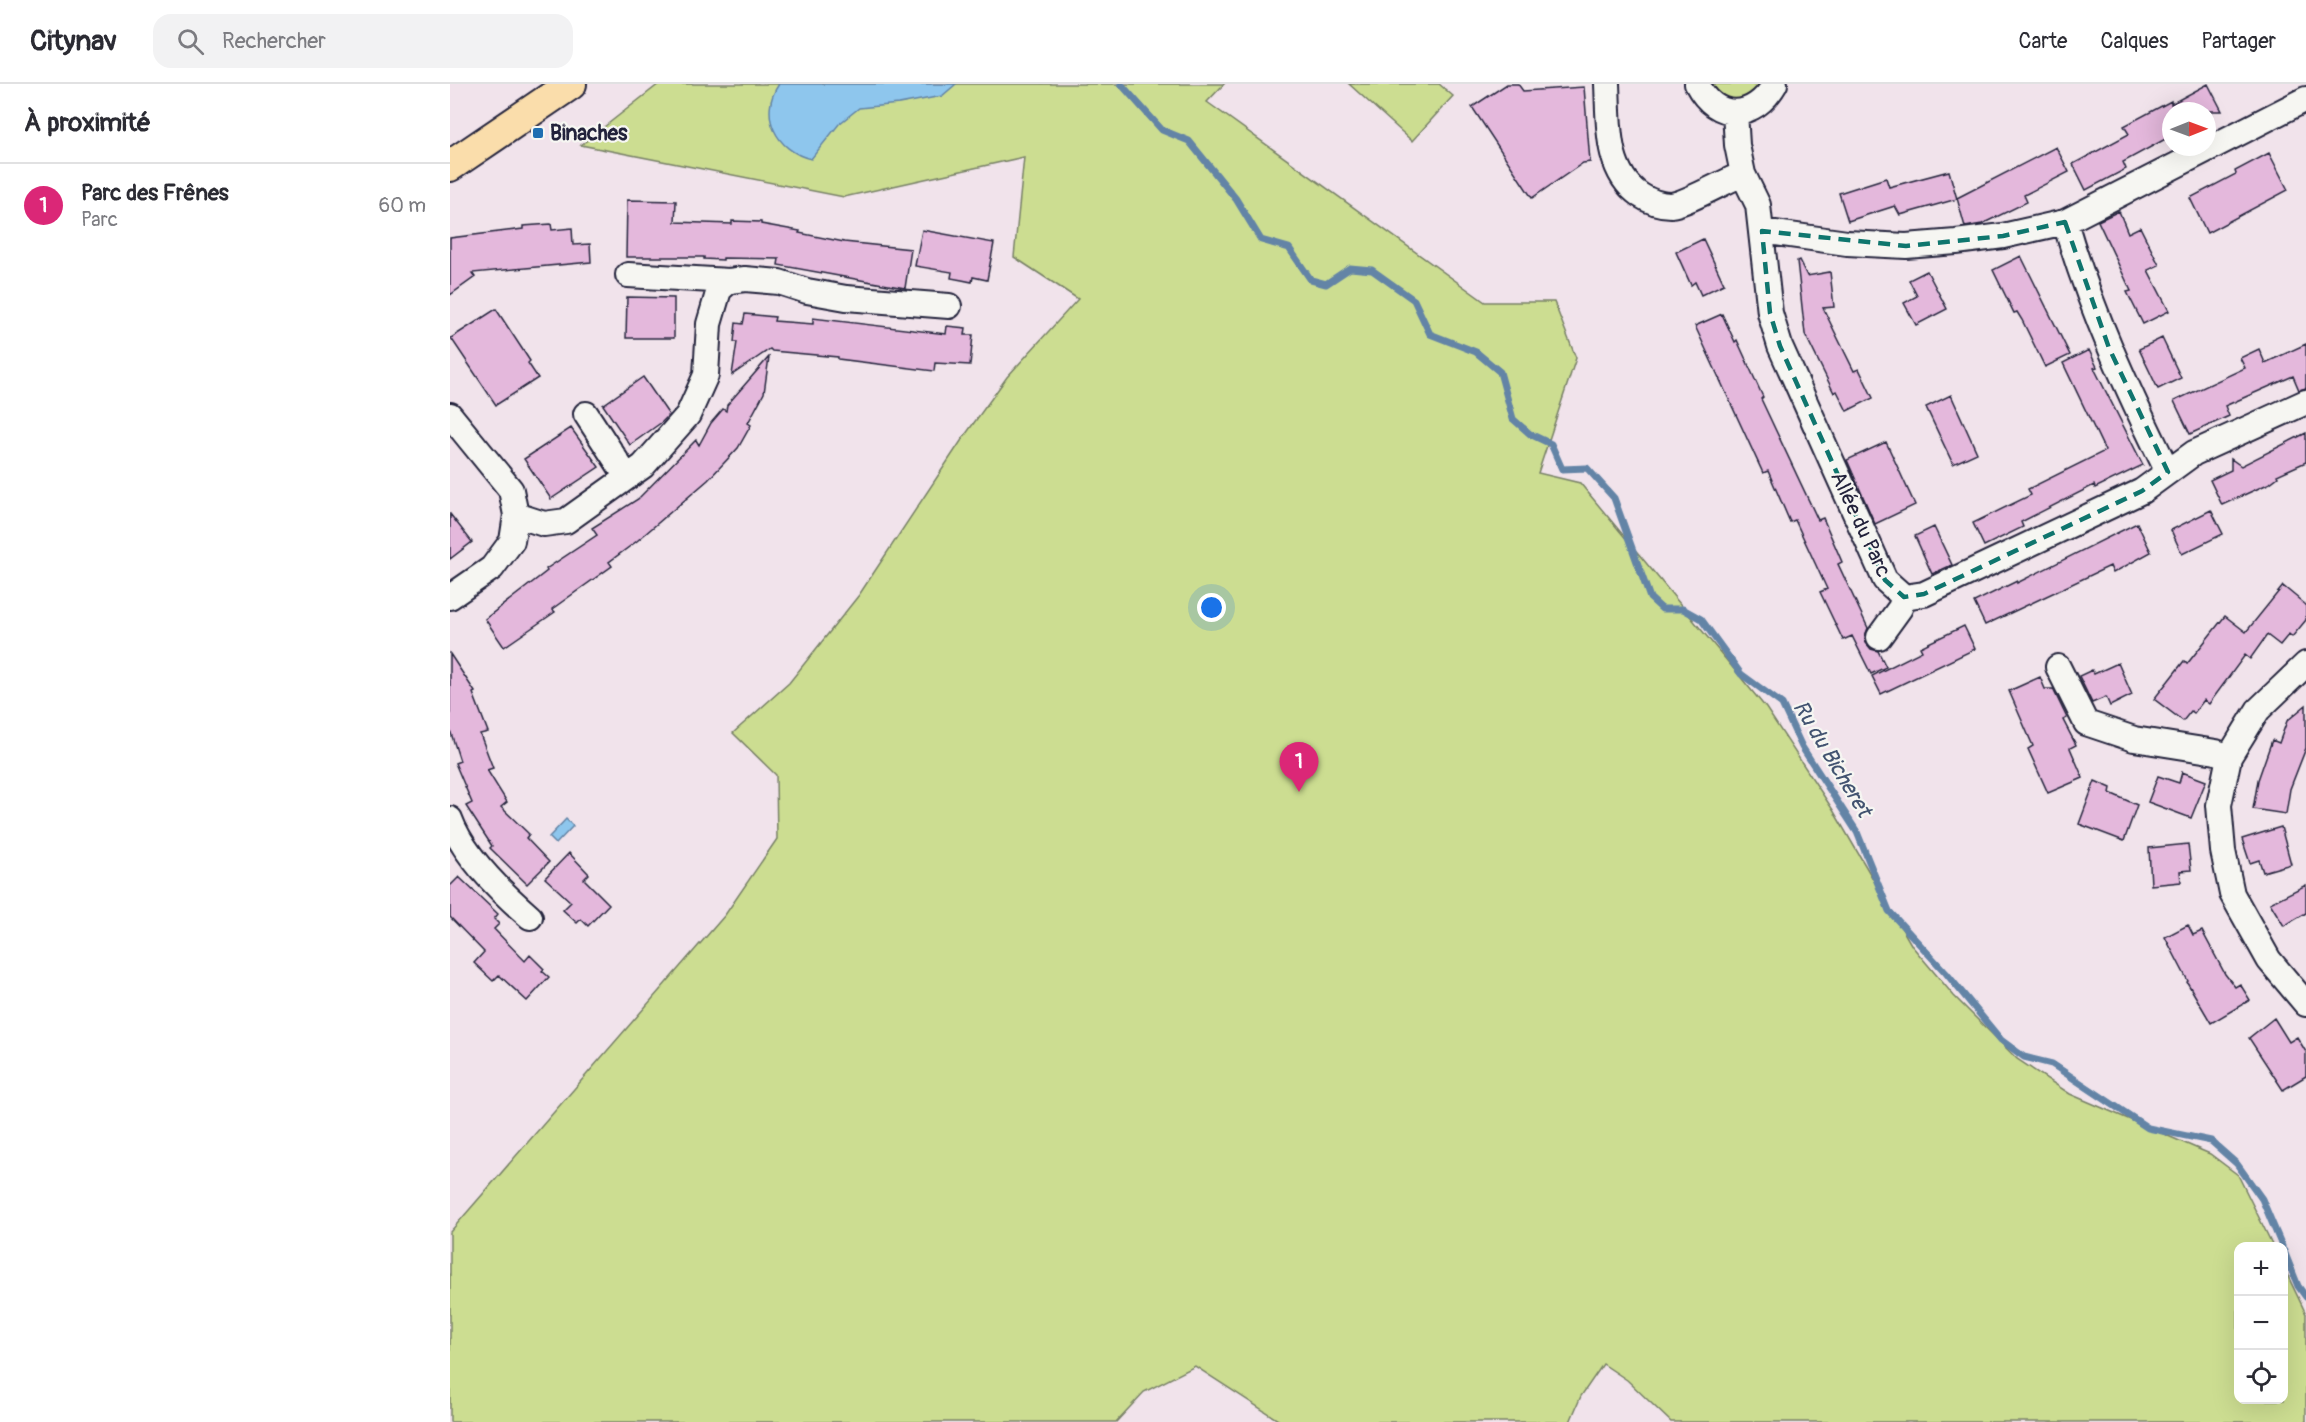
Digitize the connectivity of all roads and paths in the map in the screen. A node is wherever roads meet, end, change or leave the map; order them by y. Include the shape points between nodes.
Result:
1 (571, 84) edge
2 (1607, 84) edge
3 (1697, 84) edge
4 (1775, 84) edge
5 (2306, 99) edge
6 (1735, 112) junction
7 (450, 166) edge
8 (1743, 174) junction
9 (2065, 222) junction
10 (1762, 231) junction
11 (628, 275) dead end
12 (729, 281) junction
13 (949, 306) dead end
14 (2306, 402) edge
15 (586, 414) dead end
16 (450, 415) edge
17 (2163, 463) junction
18 (627, 477) junction
19 (516, 515) junction
20 (450, 597) edge
21 (1904, 597) junction
22 (1879, 637) dead end
23 (2306, 664) edge
24 (2058, 667) dead end
25 (2229, 757) junction
26 (450, 819) edge
27 (530, 916) dead end
28 (2306, 1004) edge

1 - 7 main road
2 - 8 street via 1615,166 1630,188 1650,202 1671,205
3 - 6 street via 1705,99
4 - 6 street via 1767,98 1752,109
5 - 9 street
6 - 8 street, Allée du Parc
8 - 10 street, Allée du Parc via 1758,205
9 - 10 street via 2003,236 1906,246 1847,243
9 - 17 street via 2084,286 2109,348
10 - 21 street, Allée du Parc via 1770,313 1780,346 1885,580
11 - 12 street
12 - 13 street via 779,282 846,298
12 - 18 street via 719,290 709,324 706,375 688,415 643,466
14 - 17 street, Allée du Parc
15 - 18 street
16 - 19 street via 511,490
17 - 21 street, Allée du Parc via 2142,490 1924,594
18 - 19 street via 566,521 544,524
19 - 20 street via 512,541 492,568
21 - 22 street
23 - 25 street via 2258,710
24 - 25 street via 2086,723 2134,739
25 - 28 street via 2219,805 2232,894 2268,960
26 - 27 street via 462,845

